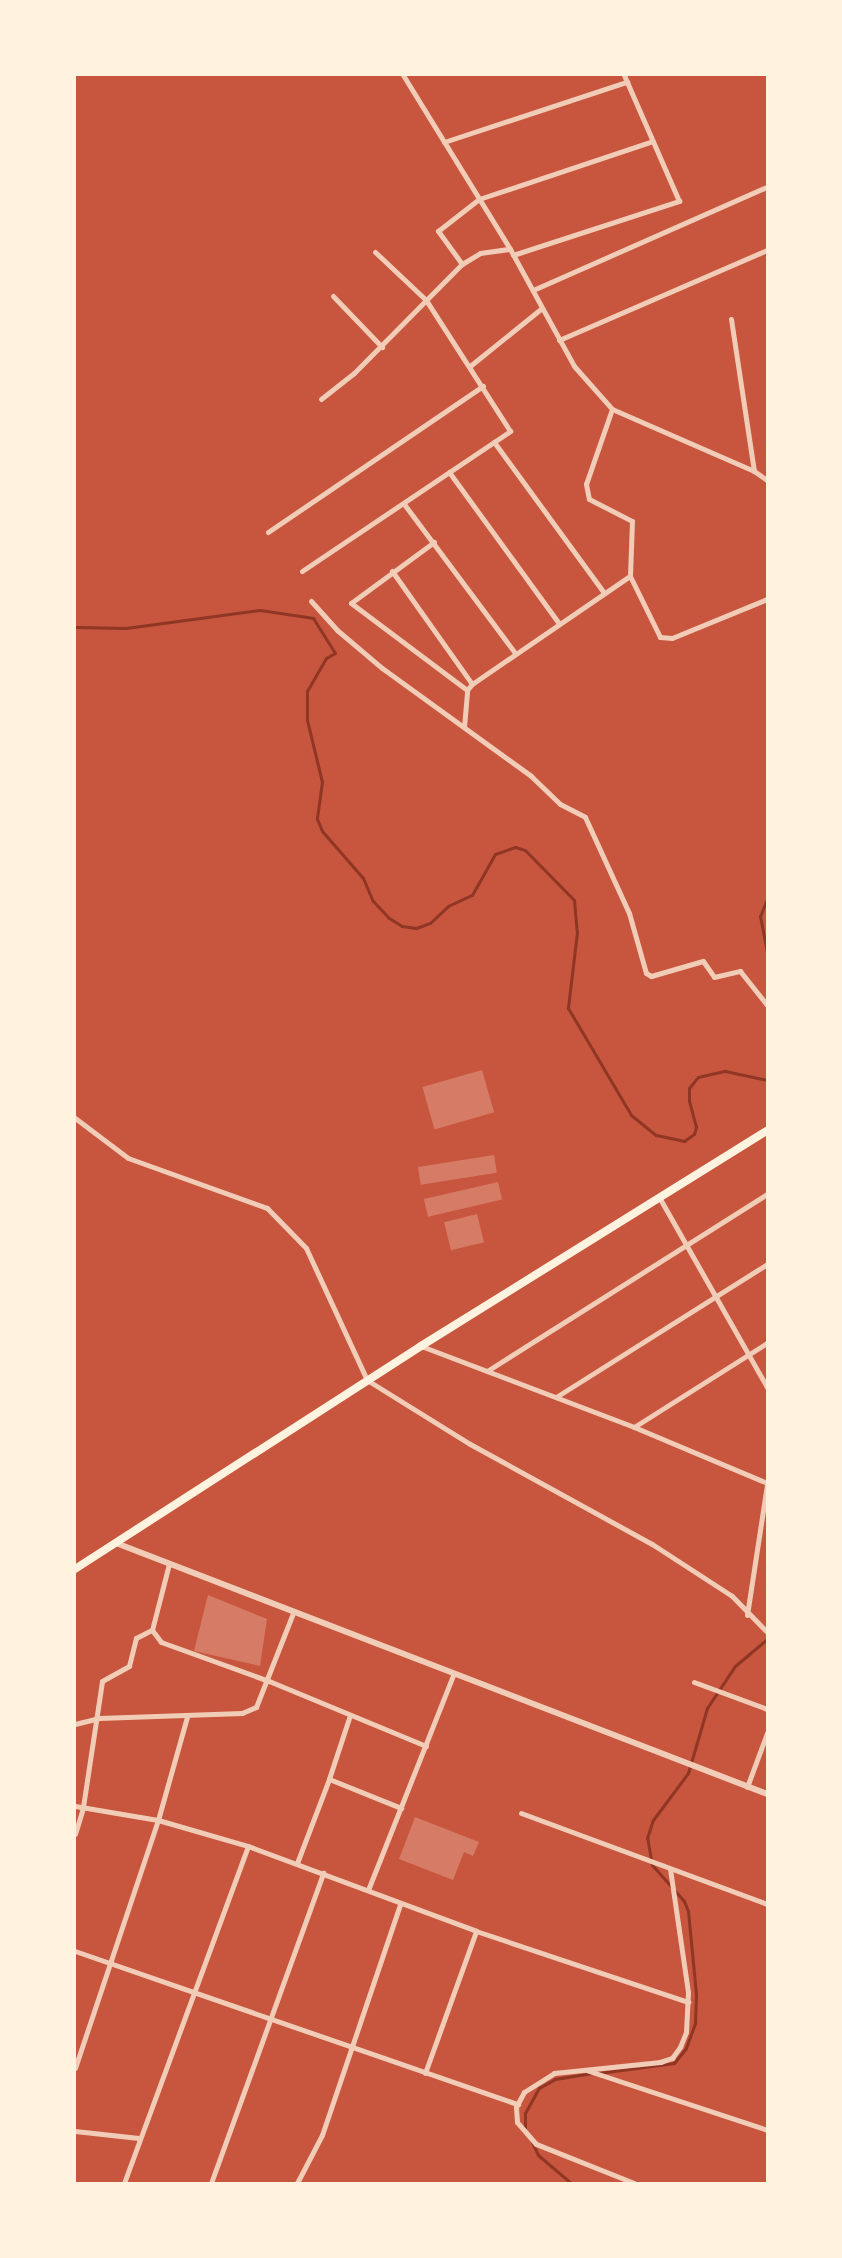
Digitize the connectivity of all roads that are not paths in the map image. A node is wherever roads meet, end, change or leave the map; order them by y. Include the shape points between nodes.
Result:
1 (403, 75) edge
2 (624, 75) edge
3 (627, 82) junction
4 (653, 141) junction
5 (444, 142) junction
6 (767, 188) edge
7 (479, 199) junction
8 (510, 249) junction
9 (767, 250) edge
10 (375, 252) dead end
11 (513, 255) junction
12 (462, 264) junction
13 (532, 290) junction
14 (333, 296) dead end
15 (426, 300) junction
16 (542, 308) junction
17 (732, 319) dead end
18 (559, 340) junction
19 (382, 346) junction
20 (470, 366) junction
21 (483, 386) junction
22 (321, 399) dead end
23 (612, 409) junction
24 (494, 442) junction
25 (754, 471) junction
26 (449, 472) junction
27 (767, 480) edge
28 (404, 504) junction
29 (268, 532) dead end
30 (434, 542) junction
31 (302, 571) dead end
32 (392, 572) junction
33 (630, 576) junction
34 (604, 593) junction
35 (767, 599) edge
36 (311, 601) dead end
37 (558, 622) junction
38 (515, 653) junction
39 (472, 684) junction
40 (467, 690) junction
41 (464, 727) junction
42 (767, 1005) edge
43 (75, 1118) edge
44 (767, 1131) edge
45 (767, 1194) edge
46 (659, 1197) junction
47 (684, 1245) junction
48 (767, 1264) edge
49 (713, 1298) junction
50 (767, 1342) edge
51 (421, 1346) junction
52 (747, 1355) junction
53 (487, 1371) junction
54 (367, 1380) junction
55 (767, 1387) edge
56 (556, 1397) junction
57 (634, 1427) junction
58 (767, 1484) edge
59 (116, 1543) junction
60 (169, 1564) junction
61 (75, 1569) edge
62 (293, 1613) junction
63 (747, 1615) junction
64 (152, 1630) junction
65 (767, 1632) edge
66 (454, 1673) junction
67 (269, 1681) junction
68 (694, 1682) dead end
69 (767, 1709) edge
70 (350, 1714) junction
71 (187, 1717) junction
72 (99, 1718) junction
73 (75, 1724) edge
74 (767, 1733) edge
75 (426, 1746) junction
76 (329, 1779) junction
77 (747, 1787) junction
78 (767, 1794) edge
79 (75, 1806) edge
80 (83, 1807) junction
81 (401, 1808) junction
82 (521, 1813) dead end
83 (158, 1820) junction
84 (75, 1834) edge
85 (248, 1846) junction
86 (297, 1863) junction
87 (670, 1869) junction
88 (323, 1873) junction
89 (368, 1890) junction
90 (400, 1904) junction
91 (767, 1904) edge
92 (476, 1931) junction
93 (75, 1951) edge
94 (108, 1962) junction
95 (194, 1991) junction
96 (688, 2002) junction
97 (271, 2016) junction
98 (351, 2045) junction
99 (75, 2068) edge
100 (583, 2069) junction
101 (425, 2073) junction
102 (518, 2104) junction
103 (767, 2130) edge
104 (75, 2131) edge
105 (139, 2138) junction
106 (124, 2183) edge
107 (212, 2183) edge
108 (297, 2183) edge
109 (634, 2183) edge

1 - 5 street
2 - 3 street
3 - 4 street
3 - 5 street
4 - 7 street
4 - 11 street via 679,201
5 - 7 street
6 - 13 street
7 - 8 street
7 - 12 street via 438,231
8 - 11 street
8 - 12 street via 480,253
9 - 18 street
10 - 15 street
11 - 13 street
12 - 15 street
13 - 16 street
14 - 19 street
15 - 19 street
15 - 20 street
16 - 18 street
16 - 20 street
17 - 25 street
18 - 23 street via 574,366
19 - 22 street
20 - 21 street
21 - 24 street via 510,431
21 - 29 street
23 - 25 street
23 - 33 street via 586,484 589,500 632,521
24 - 26 street
24 - 34 street
25 - 27 street
26 - 28 street
26 - 37 street
28 - 30 street
28 - 31 street
30 - 32 street
30 - 38 street
32 - 39 street
32 - 40 street via 351,603
33 - 34 street
33 - 35 street via 658,635 665,639
34 - 37 street
36 - 41 street via 337,630 382,668
37 - 38 street
38 - 39 street
39 - 40 street
40 - 41 street
41 - 42 street via 531,776 560,804 585,817 629,913 646,973 651,976 703,961 714,977 740,970
43 - 54 street via 128,1158 267,1208 306,1248
44 - 46 highway
45 - 47 street
46 - 47 street
46 - 51 highway
47 - 49 street
47 - 53 street
48 - 49 street
49 - 52 street
49 - 56 street
50 - 52 street
51 - 53 street
51 - 54 highway
52 - 55 street
52 - 57 street
53 - 56 street
54 - 59 highway
54 - 63 street via 470,1444 652,1544 732,1596
56 - 57 street
57 - 58 street
58 - 63 street
59 - 60 street
59 - 61 highway
60 - 62 street
60 - 64 street
62 - 66 street
62 - 67 street
63 - 65 street
64 - 67 street via 161,1642
64 - 72 street via 136,1638 129,1666 102,1681
66 - 75 street
66 - 77 street
67 - 70 street
67 - 71 street via 256,1707 242,1713
68 - 69 street
70 - 75 street
70 - 76 street
71 - 72 street
71 - 83 street
72 - 73 street
72 - 80 street
74 - 77 street
75 - 81 street
76 - 81 street
76 - 86 street
77 - 78 street
79 - 80 street
80 - 83 street
80 - 84 street
81 - 89 street
82 - 87 street
83 - 85 street
83 - 94 street
85 - 86 street
85 - 95 street
86 - 88 street
87 - 91 street
87 - 96 street
88 - 89 street
88 - 97 street
89 - 90 street
90 - 92 street
90 - 98 street
92 - 96 street
92 - 101 street
93 - 94 street
94 - 95 street
94 - 99 street
95 - 97 street
95 - 105 street
96 - 100 street via 686,2032 672,2058
97 - 98 street
97 - 107 street
98 - 101 street
98 - 108 street via 322,2135
100 - 102 street via 554,2073 535,2082 524,2091
100 - 103 street
101 - 102 street
102 - 109 street via 517,2122 536,2144
104 - 105 street
105 - 106 street

